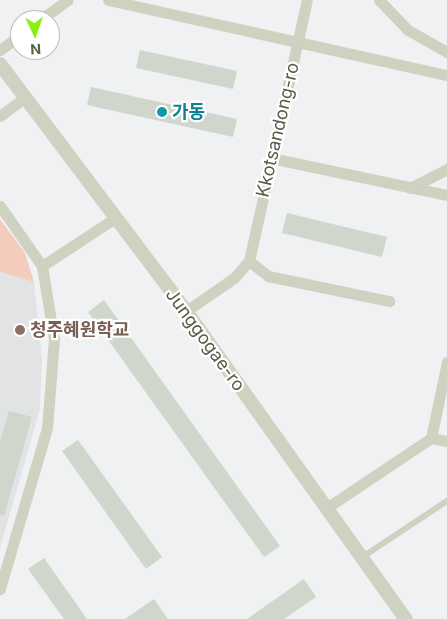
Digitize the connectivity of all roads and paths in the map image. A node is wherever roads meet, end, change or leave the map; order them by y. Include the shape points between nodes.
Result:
1 (68, 0) edge
2 (108, 0) edge
3 (307, 0) edge
4 (380, 0) edge
5 (54, 10) edge
6 (297, 43) junction
7 (447, 52) edge
8 (0, 64) edge
9 (447, 75) edge
10 (25, 97) junction
11 (0, 116) edge
12 (271, 158) junction
13 (447, 169) edge
14 (410, 188) junction
15 (447, 195) edge
16 (0, 206) edge
17 (116, 218) junction
18 (249, 260) junction
19 (42, 266) junction
20 (389, 301) dead end
21 (186, 311) junction
22 (447, 362) edge
23 (431, 438) junction
24 (447, 441) edge
25 (447, 501) edge
26 (325, 509) junction
27 (360, 559) junction
28 (0, 588) edge
29 (406, 619) edge

1 - 5 street
2 - 6 street
3 - 6 street, Kkotsandong-ro
4 - 7 street via 408,30
6 - 9 street
6 - 12 street, Kkotsandong-ro
8 - 10 street, Junggogae-ro
10 - 11 street
10 - 17 street, Junggogae-ro
12 - 14 street
12 - 18 street, Kkotsandong-ro
13 - 14 street
14 - 15 street
16 - 19 street
17 - 19 street
17 - 21 street, Junggogae-ro
18 - 20 street via 268,276
18 - 21 street, Kkotsandong-ro via 234,278
19 - 28 street via 54,339 47,428
21 - 26 street, Junggogae-ro
22 - 23 street
23 - 24 street
23 - 26 street
25 - 27 lane
26 - 27 street, Junggogae-ro
27 - 29 street, Junggogae-ro

